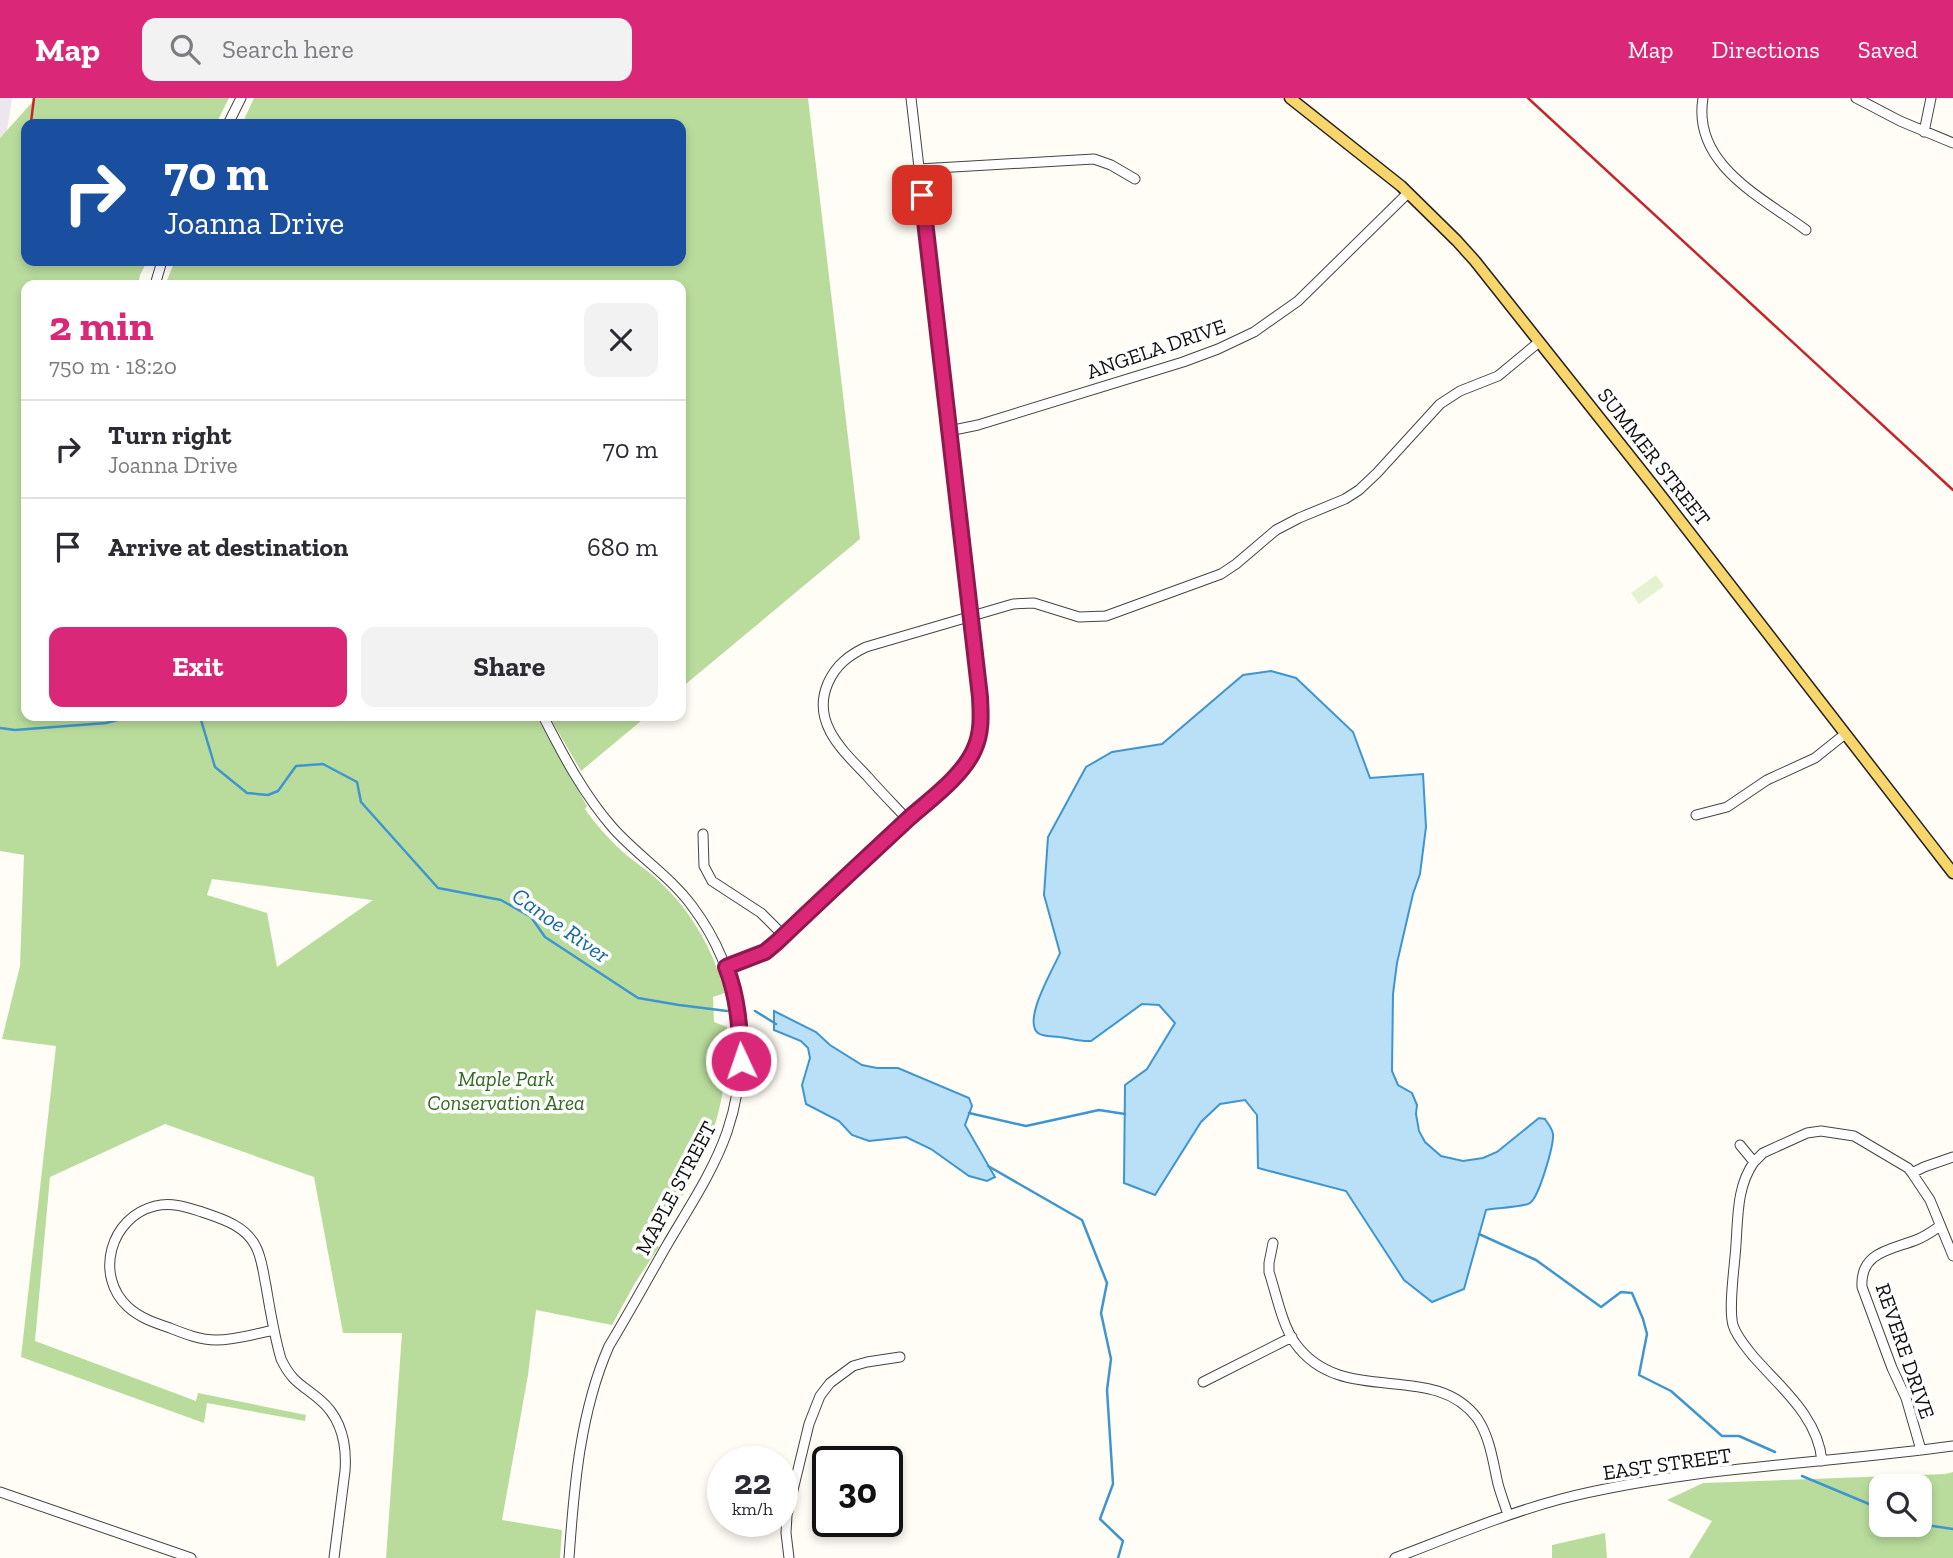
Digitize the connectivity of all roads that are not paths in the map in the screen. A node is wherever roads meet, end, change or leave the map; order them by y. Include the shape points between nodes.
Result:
1 (242, 98) edge
2 (911, 98) edge
3 (1290, 98) edge
4 (1703, 98) edge
5 (1856, 98) edge
6 (1931, 98) edge
7 (231, 119) edge
8 (1924, 132) junction
9 (1953, 143) edge
10 (919, 169) junction
11 (1135, 179) dead end
12 (1408, 192) junction
13 (1806, 230) dead end
14 (1539, 342) junction
15 (949, 431) junction
16 (971, 617) junction
17 (546, 721) edge
18 (1845, 734) junction
19 (1696, 815) dead end
20 (908, 820) junction
21 (702, 834) dead end
22 (1953, 873) edge
23 (783, 936) junction
24 (726, 967) junction
25 (1740, 1145) dead end
26 (1953, 1157) edge
27 (1754, 1162) junction
28 (1912, 1173) junction
29 (1940, 1226) junction
30 (1273, 1243) dead end
31 (1953, 1256) edge
32 (274, 1330) junction
33 (1292, 1337) junction
34 (900, 1357) dead end
35 (1203, 1382) dead end
36 (1953, 1446) edge
37 (1921, 1450) junction
38 (1822, 1461) junction
39 (0, 1492) edge
40 (1508, 1515) junction
41 (191, 1558) edge
42 (334, 1558) edge
43 (569, 1558) edge
44 (789, 1558) edge
45 (1395, 1558) edge

1 - 7 street
2 - 10 street
3 - 12 main road, SUMMER STREET
4 - 13 street via 1704,131 1716,159
5 - 8 street
6 - 8 street
8 - 9 street
10 - 11 street via 1094,159
10 - 15 street
12 - 14 main road, SUMMER STREET via 1457,241
12 - 15 street, ANGELA DRIVE via 1298,301 1236,341 1183,362
14 - 16 street via 1498,376 1440,404 1359,490 1276,530 1221,574 1106,617 1079,617 1023,603
14 - 18 main road, SUMMER STREET
15 - 16 street
16 - 20 street via 981,717 978,739 963,768
16 - 20 street via 852,654 839,664 825,689 822,705 828,731
17 - 24 street, MAPLE STREET via 596,807 692,905
18 - 19 street via 1815,758 1767,780 1727,807
18 - 22 main road, SUMMER STREET
20 - 23 street
21 - 23 street via 704,866 712,881 761,913
23 - 24 street via 765,952
24 - 43 street, MAPLE STREET via 741,1044 733,1114 701,1186 604,1358 579,1463
25 - 27 street
26 - 28 street
27 - 28 street via 1763,1153 1821,1131 1854,1136
27 - 38 street via 1740,1191 1732,1323 1746,1348 1810,1420
28 - 29 street
29 - 31 street
29 - 37 street, REVERE DRIVE via 1918,1240 1876,1255 1863,1271 1862,1280
30 - 33 street via 1269,1269
32 - 32 street via 259,1255 251,1238 239,1228 185,1207 164,1205 136,1214 117,1236 110,1256 113,1285 124,1304 141,1317 211,1340
32 - 42 street via 288,1373 328,1408 341,1432 346,1457
33 - 35 street
33 - 40 street via 1308,1358 1325,1370 1353,1379 1435,1390 1465,1406 1485,1432
34 - 44 street via 853,1366 820,1396 787,1515
36 - 37 street, EAST STREET
37 - 38 street, EAST STREET
38 - 40 street, EAST STREET via 1608,1489
39 - 41 street
40 - 45 street, EAST STREET

